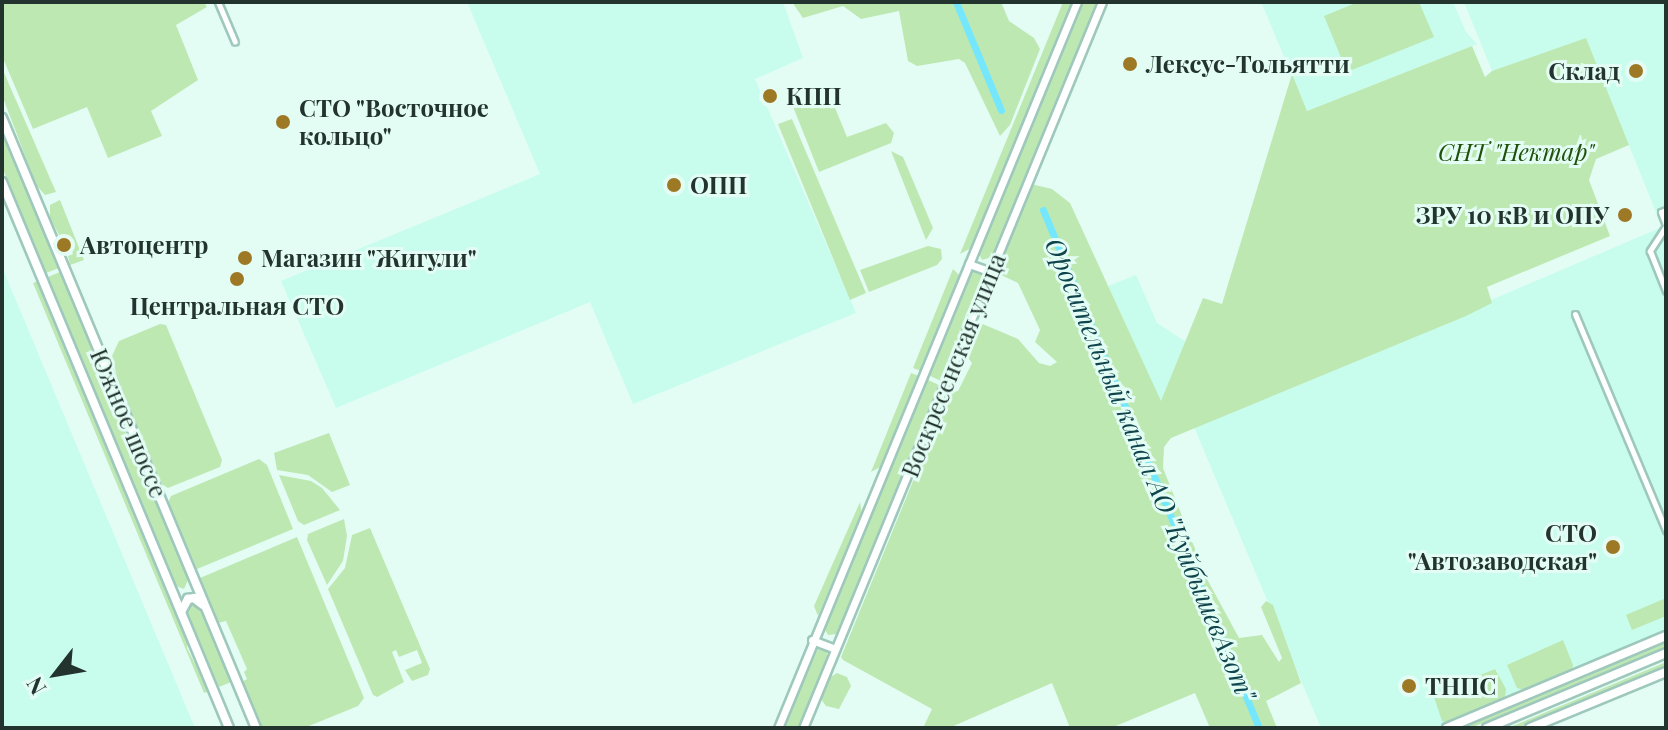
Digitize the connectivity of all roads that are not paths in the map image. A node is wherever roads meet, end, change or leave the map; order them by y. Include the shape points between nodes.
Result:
1 (218, 2) edge
2 (1077, 2) edge
3 (1102, 2) edge
4 (235, 42) dead end
5 (2, 118) edge
6 (2, 182) edge
7 (1666, 210) edge
8 (1666, 226) edge
9 (969, 264) junction
10 (991, 272) junction
11 (1666, 291) edge
12 (1575, 314) dead end
13 (1666, 531) edge
14 (194, 582) junction
15 (172, 592) junction
16 (204, 605) junction
17 (181, 612) junction
18 (1666, 636) edge
19 (812, 640) junction
20 (835, 649) junction
21 (1666, 653) edge
22 (1666, 672) edge
23 (229, 728) edge
24 (256, 728) edge
25 (778, 728) edge
26 (803, 728) edge
27 (1447, 728) edge
28 (1487, 728) edge
29 (1530, 728) edge

1 - 4 street
2 - 9 main road, Воскресенская улица
3 - 10 main road, Воскресенская улица
5 - 14 main road, Южное шоссе
6 - 15 main road, Южное шоссе
7 - 8 street via 1661,212
8 - 11 street via 1650,251
9 - 10 main road
9 - 19 main road, Воскресенская улица
10 - 20 main road, Воскресенская улица
12 - 13 street
14 - 15 main road via 186,596
14 - 16 main road, Южное шоссе
15 - 17 main road, Южное шоссе
16 - 17 main road via 188,599
16 - 24 main road, Южное шоссе
17 - 23 main road, Южное шоссе
18 - 27 main road
19 - 20 main road
19 - 25 main road, Воскресенская улица
20 - 26 main road, Воскресенская улица
21 - 28 main road
22 - 29 main road

